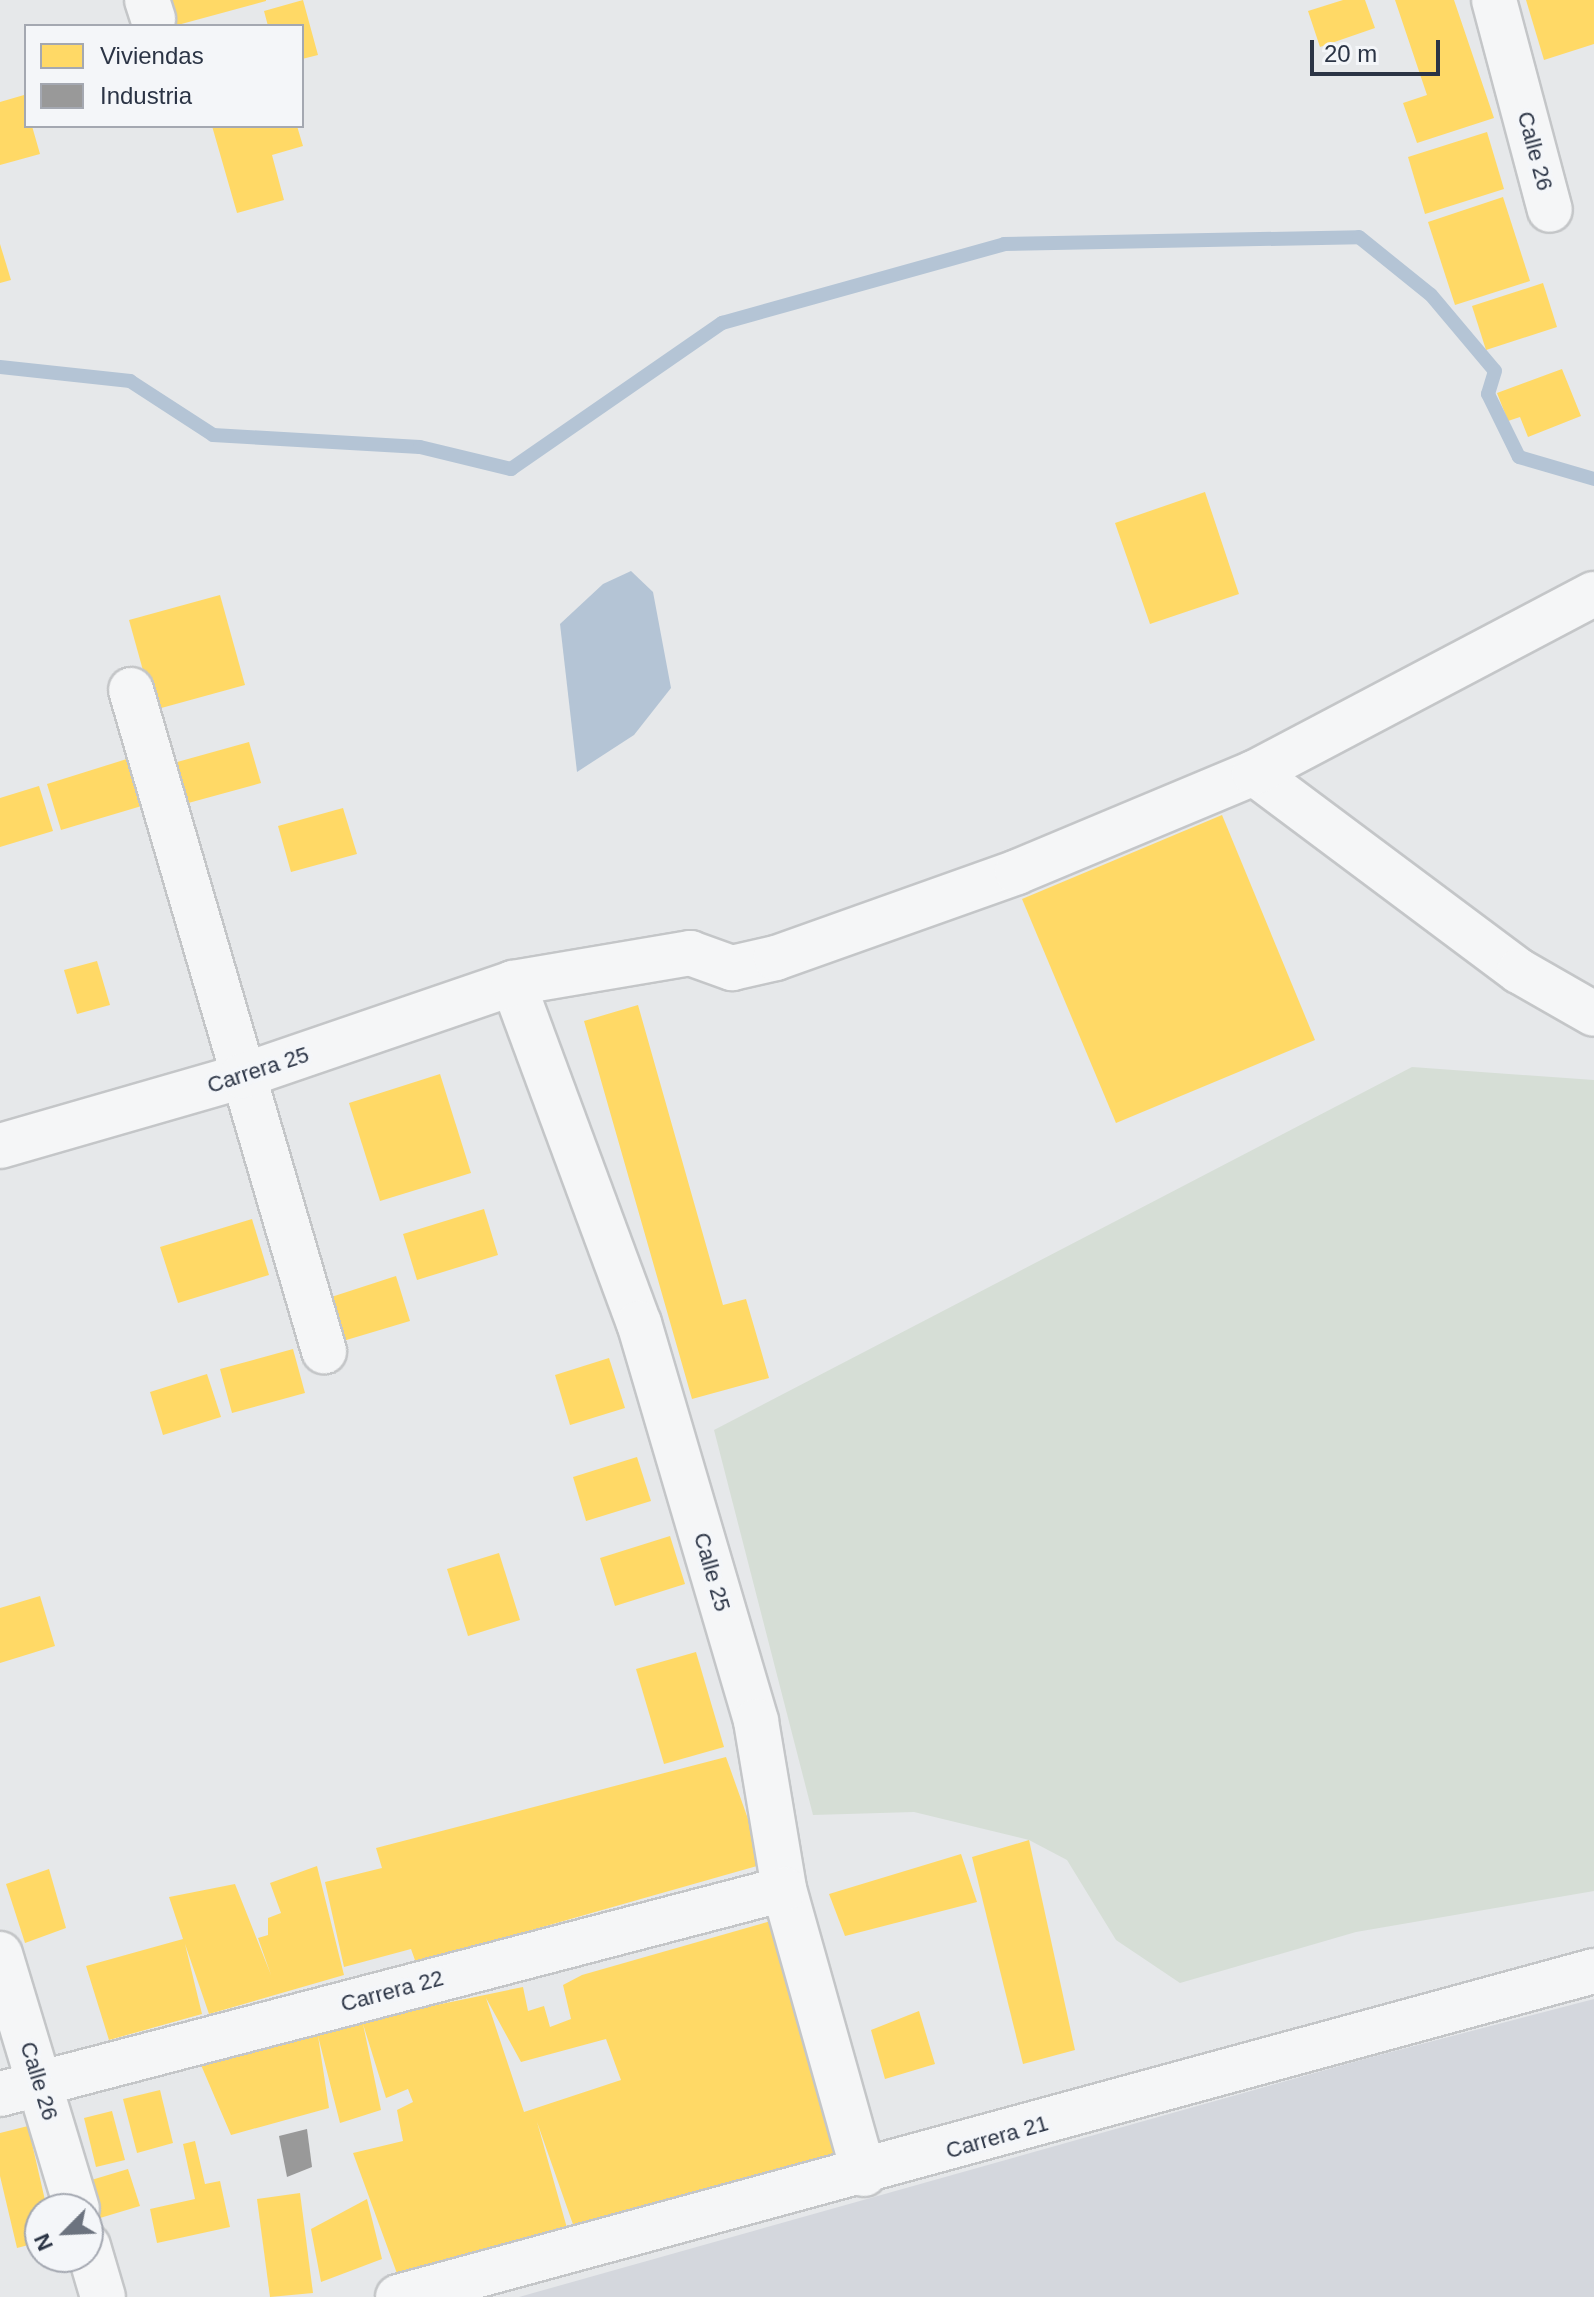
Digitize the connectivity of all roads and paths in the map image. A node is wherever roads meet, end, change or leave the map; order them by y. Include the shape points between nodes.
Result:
1 (1494, 0) edge
2 (1550, 210) dead end
3 (1594, 594) edge
4 (131, 690) dead end
5 (1254, 773) junction
6 (513, 983) junction
7 (1594, 1014) edge
8 (242, 1076) junction
9 (0, 1146) edge
10 (324, 1351) dead end
11 (784, 1889) junction
12 (0, 1954) edge
13 (1594, 1971) edge
14 (20, 2088) edge
15 (864, 2174) junction
16 (69, 2193) edge
17 (96, 2273) edge
18 (103, 2297) edge
19 (398, 2297) edge

1 - 2 street, Calle 26
3 - 5 street, Carrera 25
4 - 8 street
5 - 6 street, Carrera 25 via 1017,872 776,958 732,968 690,953
5 - 7 street via 1519,971
6 - 8 street, Carrera 25
6 - 11 street, Calle 25 via 639,1323 756,1721
8 - 9 street, Carrera 25
8 - 10 street
11 - 14 street, Carrera 22
11 - 15 street, Calle 25
12 - 14 street, Calle 26
13 - 15 street, Carrera 21
14 - 16 street, Calle 26
15 - 19 street, Carrera 21
17 - 18 street

